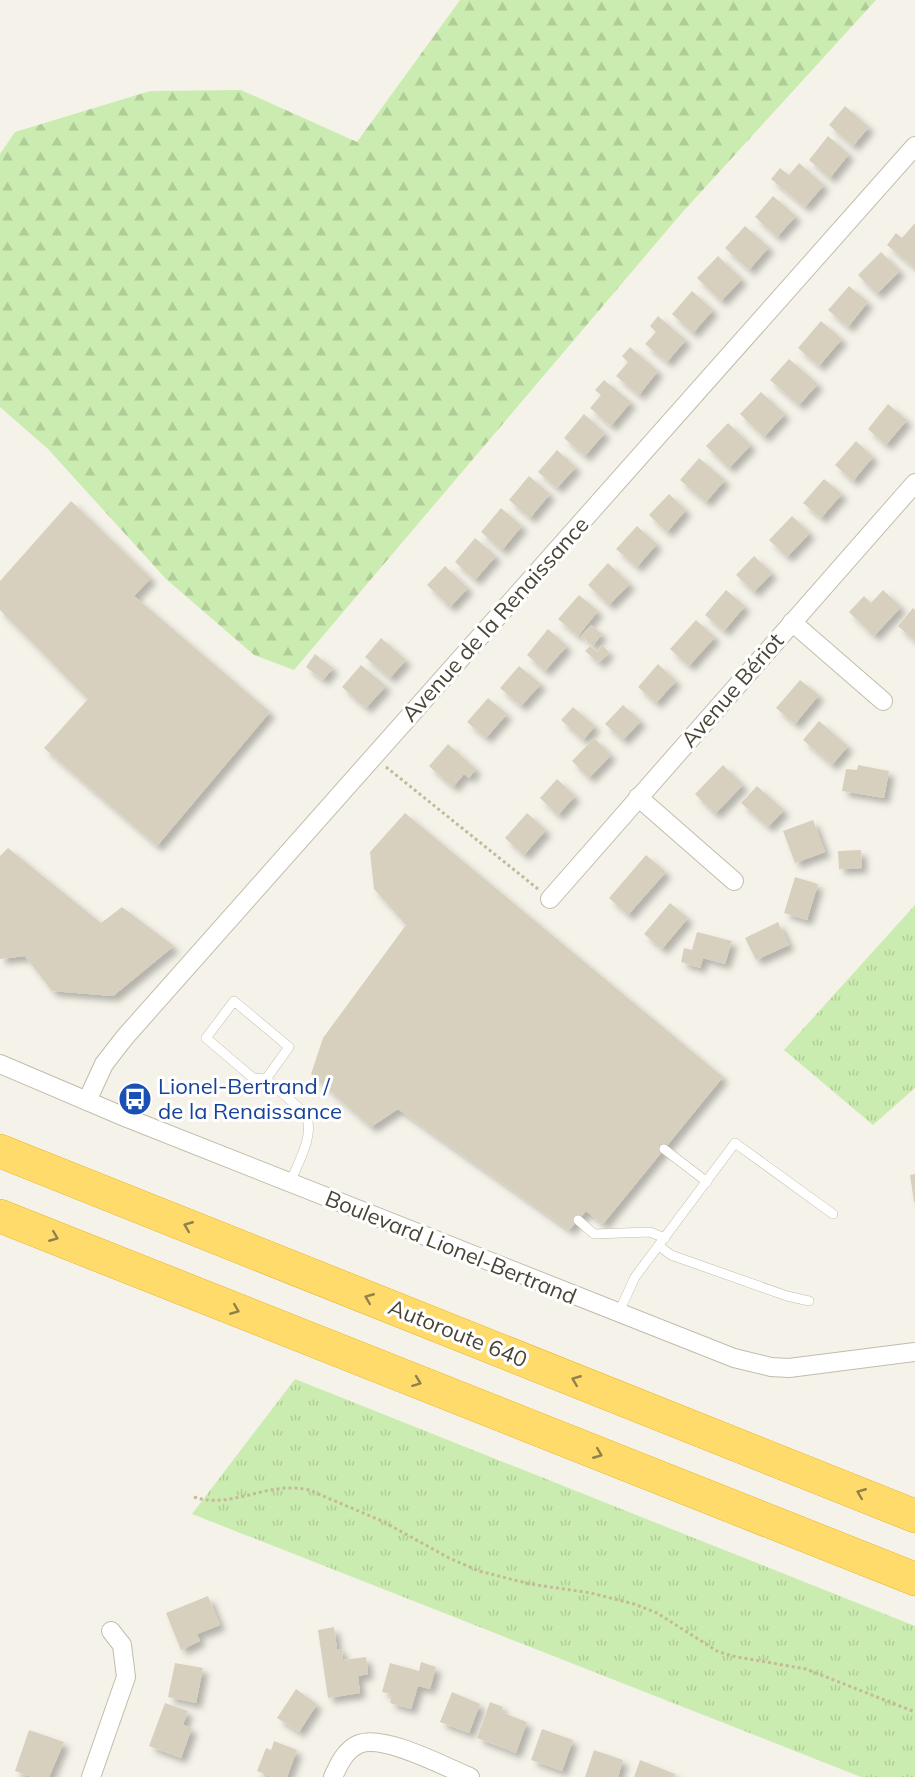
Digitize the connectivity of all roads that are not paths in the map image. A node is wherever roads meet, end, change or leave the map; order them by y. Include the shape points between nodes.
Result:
1 (915, 146) edge
2 (915, 483) edge
3 (792, 622) junction
4 (883, 701) dead end
5 (638, 797) junction
6 (735, 881) dead end
7 (550, 899) road end
8 (0, 1064) edge
9 (266, 1079) junction
10 (87, 1101) junction
11 (664, 1149) dead end
12 (0, 1151) edge
13 (707, 1182) junction
14 (290, 1183) junction
15 (832, 1214) dead end
16 (0, 1216) edge
17 (578, 1220) dead end
18 (662, 1242) junction
19 (809, 1301) dead end
20 (618, 1314) junction
21 (915, 1352) edge
22 (915, 1516) edge
23 (915, 1580) edge
24 (111, 1631) dead end
25 (91, 1777) edge
26 (333, 1777) edge
27 (470, 1777) edge

1 - 10 street, Avenue de la Renaissance via 125,1037 104,1064
2 - 3 street, Avenue Bériot
3 - 4 street
3 - 5 street, Avenue Bériot
5 - 6 street
5 - 7 street, Avenue Bériot
8 - 10 street, Boulevard Lionel-Bertrand
9 - 9 lane via 290,1047 234,1001 206,1038 253,1078
9 - 14 lane via 302,1108 309,1121 308,1136
10 - 14 street, Boulevard Lionel-Bertrand
11 - 13 lane
22 -> 12 highway, Autoroute 640
13 - 15 lane via 735,1143
13 - 18 lane
14 - 20 street, Boulevard Lionel-Bertrand
16 -> 23 highway
17 - 18 lane via 594,1234 650,1232
18 - 19 lane via 671,1255
18 - 20 lane via 635,1276
20 - 21 street, Boulevard Lionel-Bertrand via 711,1350 771,1367 808,1367
24 - 25 street via 122,1645 126,1677
26 - 27 street via 341,1758 359,1744 385,1743

